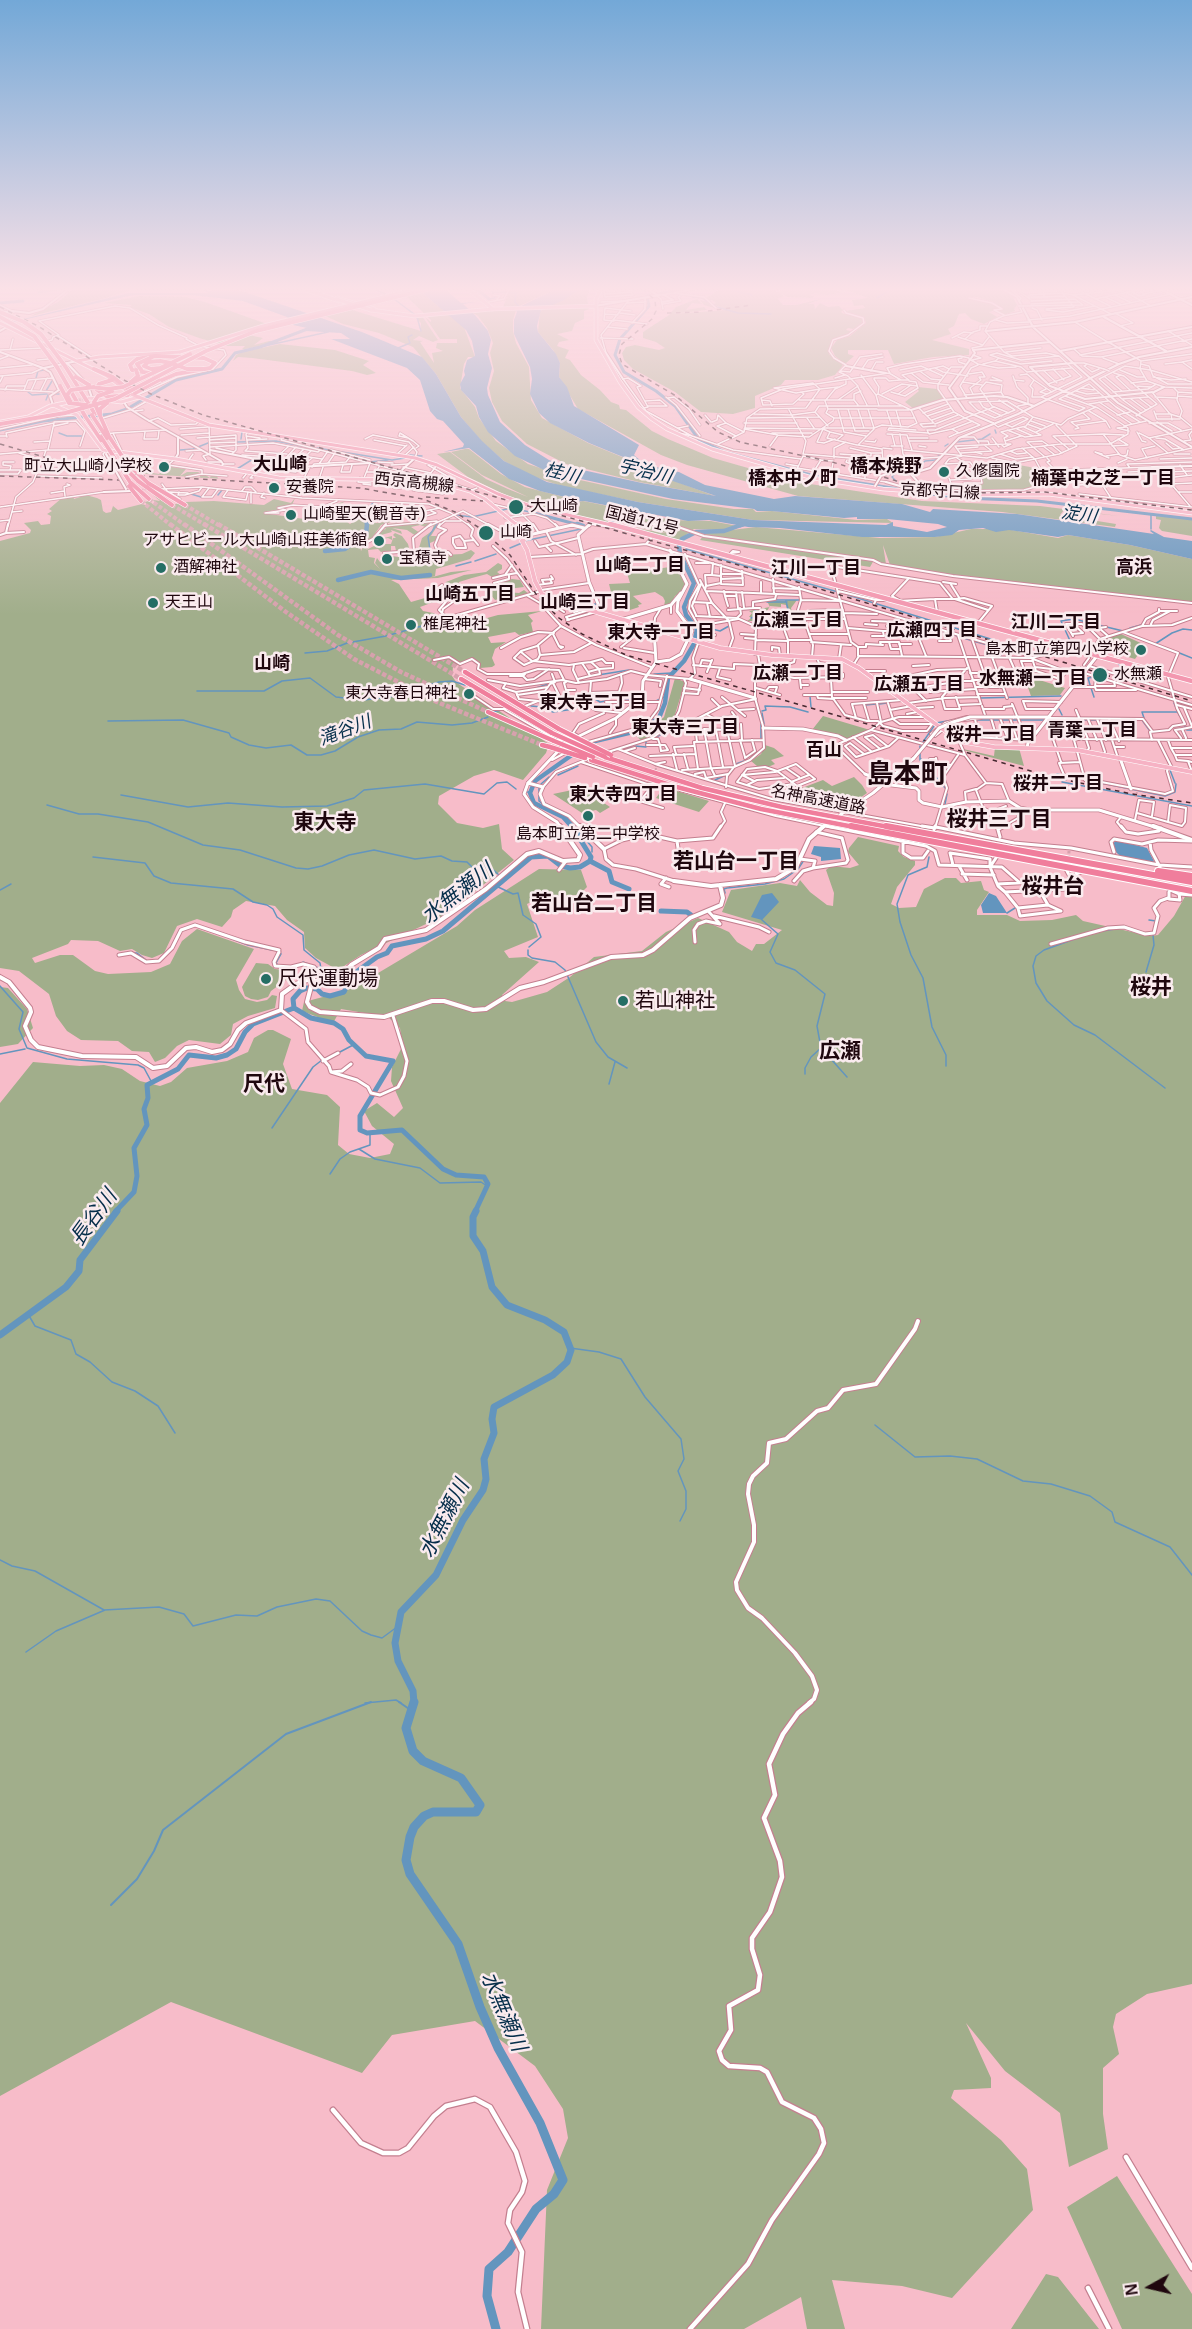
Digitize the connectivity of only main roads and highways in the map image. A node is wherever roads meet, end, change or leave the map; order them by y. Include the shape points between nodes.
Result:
1 (49, 398) edge
2 (65, 398) edge
3 (68, 398) edge
4 (76, 398) edge
5 (79, 398) edge
6 (91, 398) tunnel mouth
7 (98, 398) edge
8 (105, 398) edge
9 (113, 398) edge
10 (114, 398) edge
11 (117, 398) edge
12 (121, 398) edge
13 (123, 398) edge
14 (130, 398) edge
15 (141, 398) edge
16 (632, 398) edge
17 (107, 401) junction
18 (69, 402) tunnel mouth
19 (124, 402) junction
20 (53, 405) junction
21 (45, 417) junction
22 (87, 417) junction
23 (0, 424) edge
24 (93, 432) junction
25 (222, 464) junction
26 (129, 483) junction
27 (875, 487) joint
28 (900, 490) joint
29 (907, 490) joint
30 (149, 499) tunnel mouth
31 (141, 501) tunnel mouth
32 (172, 505) tunnel mouth
33 (185, 506) tunnel mouth
34 (1192, 513) edge
35 (597, 612) joint
36 (625, 620) joint
37 (654, 629) junction
38 (690, 639) joint
39 (699, 641) joint
40 (465, 672) tunnel mouth
41 (461, 679) tunnel mouth
42 (1192, 681) edge
43 (488, 712) tunnel mouth
44 (936, 725) joint
45 (959, 741) joint
46 (542, 745) tunnel mouth
47 (608, 756) junction
48 (593, 759) junction
49 (1192, 770) edge
50 (1192, 876) edge
51 (1192, 884) edge
52 (1192, 893) edge
53 (0, 977) edge

1 - 20 main road
2 - 8 highway, bridge via 82,405
3 - 22 highway, bridge
4 - 22 highway
5 - 22 highway
6 - 17 main road
7 - 22 highway, bridge
9 - 17 highway, bridge
10 - 17 highway, bridge
11 - 21 highway, bridge
12 - 22 highway, bridge
13 - 21 highway, bridge
14 - 19 main road
15 - 42 highway, 国道171号 via 208,426 416,456 524,504 654,535
16 - 27 main road, 京都守口線 via 638,407 671,431 712,450 813,478
17 - 19 main road
17 - 23 highway, bridge
18 - 20 main road
19 - 25 main road via 201,450 210,444
20 - 22 main road
20 - 23 main road
21 - 23 highway, bridge
22 - 24 highway, bridge
22 - 26 highway, bridge
22 - 32 highway, bridge via 138,481
22 - 33 highway, bridge via 111,434 126,462 148,483
24 - 25 main road, 西京高槻線 via 105,452
24 - 26 highway, bridge
25 - 35 main road, 西京高槻線 via 251,474 303,481 392,479 467,489 480,495 529,536 522,541 537,585 546,596
26 - 30 highway
26 - 31 highway
27 - 28 main road, 京都守口線
28 - 29 main road, 京都守口線
29 - 34 main road, 京都守口線 via 963,495 1043,494
35 - 36 main road
36 - 37 main road
37 - 38 main road
37 - 53 main road via 656,662 645,677 644,693 638,701 616,718 568,741 524,794 527,802 557,822 580,855 576,861 565,863 543,852 526,854 500,879 426,930 386,939 337,980 296,984 283,993 281,1010 246,1023 222,1050 190,1047 166,1065 153,1068 136,1057 82,1056 38,1047 25,1026 30,1008
38 - 39 main road
39 - 44 main road via 756,654 839,659 854,664
40 - 47 highway, 名神高速道路, bridge
41 - 47 highway, 名神高速道路, bridge via 552,733
43 - 48 highway, 名神高速道路, bridge
44 - 45 main road
45 - 49 main road via 994,747 1077,750
46 - 48 highway, 名神高速道路, bridge
47 - 50 highway, 名神高速道路 via 793,807
47 - 51 highway, 名神高速道路 via 685,783 782,807
48 - 51 highway, 名神高速道路 via 781,810
48 - 52 highway, 名神高速道路 via 683,789 781,813

